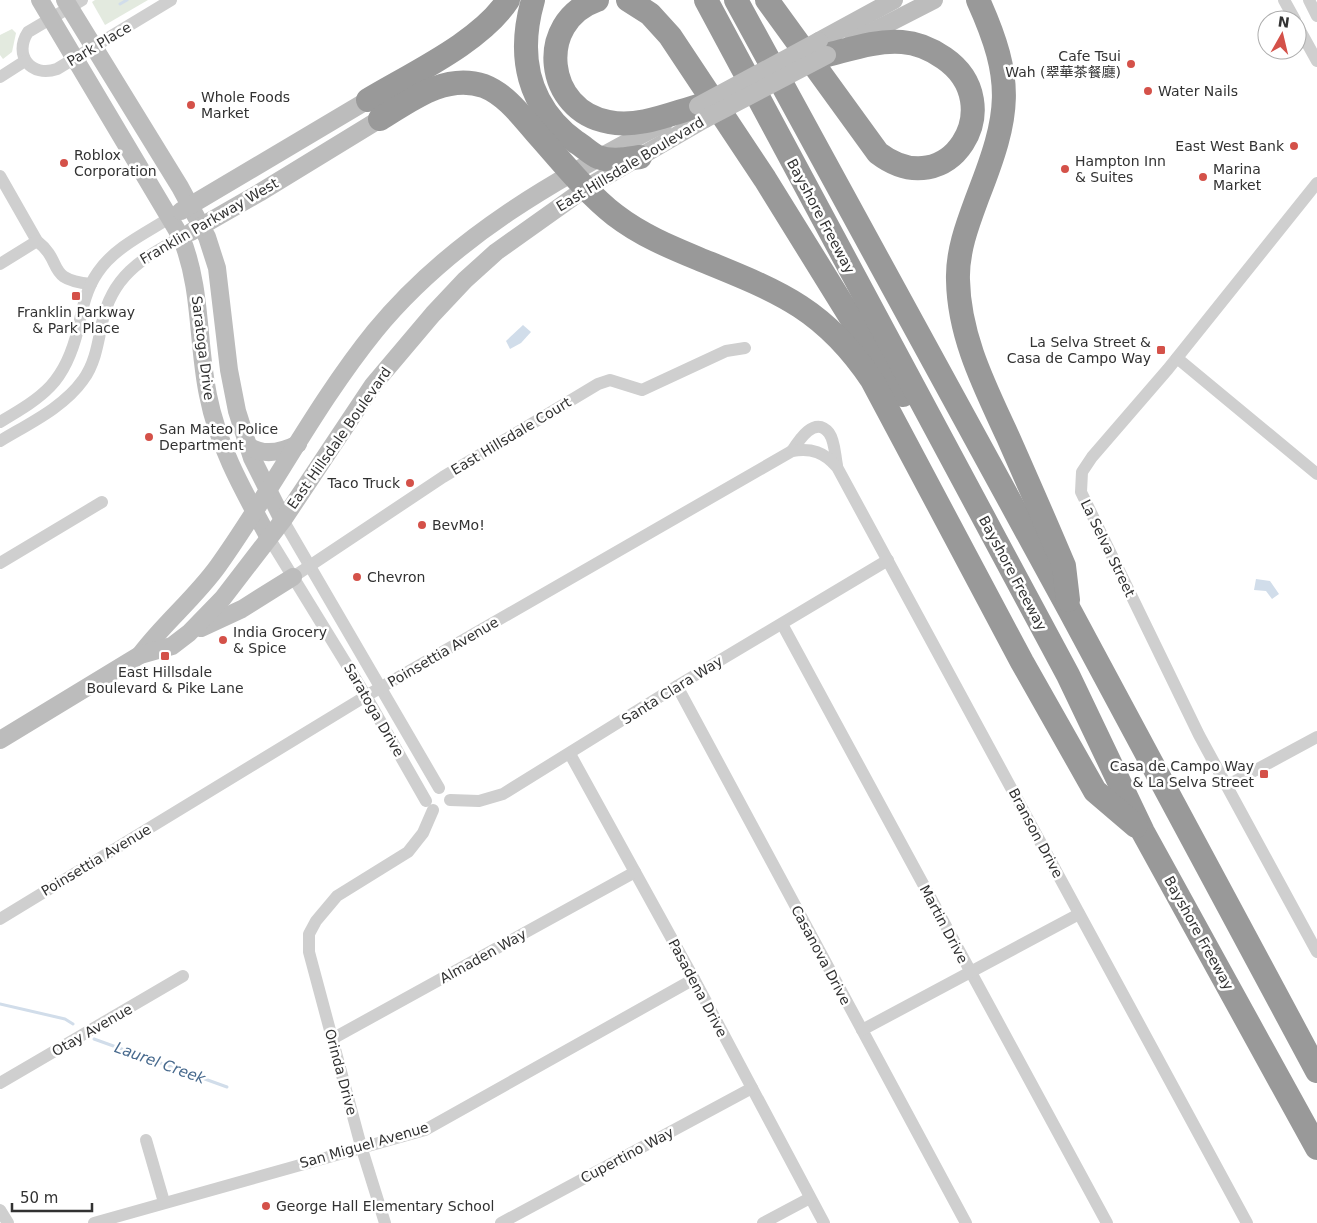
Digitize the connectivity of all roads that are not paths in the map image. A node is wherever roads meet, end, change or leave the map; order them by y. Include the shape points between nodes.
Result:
1 (40, 0) edge
2 (171, 0) edge
3 (508, 0) edge
4 (533, 0) edge
5 (597, 0) edge
6 (628, 0) edge
7 (706, 0) edge
8 (736, 0) edge
9 (767, 0) edge
10 (894, 0) edge
11 (934, 0) edge
12 (978, 0) edge
13 (1308, 0) edge
14 (72, 3) edge
15 (1317, 16) edge
16 (50, 18) junction
17 (1307, 44) edge
18 (94, 47) junction
19 (823, 48) junction
20 (74, 59) junction
21 (25, 61) junction
22 (1317, 62) edge
23 (0, 77) edge
24 (374, 110) junction
25 (702, 113) junction
26 (598, 157) junction
27 (640, 157) junction
28 (0, 176) edge
29 (578, 180) junction
30 (1317, 183) edge
31 (190, 205) junction
32 (171, 217) junction
33 (201, 226) junction
34 (181, 237) junction
35 (37, 241) junction
36 (0, 264) edge
37 (91, 284) junction
38 (745, 348) dead end
39 (1177, 358) junction
40 (0, 422) edge
41 (0, 441) edge
42 (298, 444) junction
43 (248, 445) junction
44 (816, 450) joint
45 (792, 451) junction
46 (837, 467) junction
47 (1317, 474) edge
48 (961, 475) junction
49 (267, 491) junction
50 (102, 502) dead end
51 (254, 512) junction
52 (283, 520) junction
53 (269, 538) junction
54 (888, 560) junction
55 (0, 563) edge
56 (310, 566) junction
57 (294, 577) junction
58 (1070, 611) junction
59 (782, 624) junction
60 (189, 633) junction
61 (140, 654) junction
62 (677, 686) junction
63 (380, 688) junction
64 (366, 696) junction
65 (1317, 737) edge
66 (0, 740) edge
67 (570, 754) junction
68 (1228, 785) junction
69 (439, 788) junction
70 (450, 800) junction
71 (430, 806) junction
72 (1143, 832) junction
73 (635, 872) junction
74 (1079, 914) junction
75 (0, 919) edge
76 (1317, 952) edge
77 (970, 971) junction
78 (183, 976) dead end
79 (694, 979) junction
80 (862, 1030) junction
81 (332, 1039) junction
82 (1317, 1071) edge
83 (0, 1083) edge
84 (752, 1088) junction
85 (146, 1140) dead end
86 (362, 1146) junction
87 (1317, 1148) edge
88 (810, 1198) junction
89 (164, 1202) junction
90 (0, 1210) edge
91 (8, 1223) edge
92 (94, 1223) edge
93 (385, 1223) edge
94 (502, 1223) edge
95 (763, 1223) edge
96 (824, 1223) edge
97 (966, 1223) edge
98 (1107, 1223) edge
99 (1247, 1223) edge

1 - 16 main road, Saratoga Drive
2 - 18 street, Park Place
3 - 24 highway via 496,17 472,37
4 - 26 highway via 525,47 534,92 555,124
5 - 25 highway via 577,10 564,26 557,43 555,66 558,78 579,110 620,124
6 - 48 highway via 650,14 670,36 765,179 876,357
7 - 48 highway, Bayshore Freeway
8 - 58 highway, Bayshore Freeway
9 - 19 highway via 878,153 889,162 918,170 934,167 959,150 972,124 972,96 962,76 948,61 926,47 900,42
10 - 19 main road, East Hillsdale Boulevard
11 - 19 main road, East Hillsdale Boulevard
12 - 58 highway via 999,56 1005,91 1004,109 997,146 961,246 958,277 960,310 979,373 1064,566
13 - 15 street
14 - 16 street
14 - 18 main road, Saratoga Drive
16 - 20 main road, Saratoga Drive
16 - 21 street via 24,39 22,54
17 - 22 street
18 - 20 street, Park Place
18 - 31 main road, Saratoga Drive
19 - 25 main road, East Hillsdale Boulevard, bridge
20 - 21 street, Park Place via 57,69 43,72 30,67
20 - 32 main road, Saratoga Drive
21 - 23 street
24 - 29 highway via 459,82 484,86 514,107
24 - 31 main road, Franklin Parkway West
24 - 33 main road, Franklin Parkway West
25 - 26 main road, East Hillsdale Boulevard
25 - 27 main road, East Hillsdale Boulevard
26 - 27 highway via 617,160
26 - 29 main road, East Hillsdale Boulevard
27 - 29 main road, East Hillsdale Boulevard
28 - 35 street
29 - 42 main road, East Hillsdale Boulevard via 508,212 431,271 375,331
29 - 52 main road, East Hillsdale Boulevard via 496,252 433,314 359,405
29 - 72 highway via 616,215 643,233 794,301 831,330 854,354 876,387 1026,669 1095,791
30 - 39 street, La Selva Street
31 - 32 main road, Franklin Parkway West
31 - 33 main road, Saratoga Drive
32 - 34 main road, Saratoga Drive
32 - 37 street, Franklin Parkway West via 107,260
33 - 34 main road, Franklin Parkway West
33 - 43 main road, Saratoga Drive via 217,268 232,390
34 - 41 street, Franklin Parkway West via 136,264 117,285 104,314 98,347 89,370 76,389 56,406
34 - 51 main road, Saratoga Drive via 196,291 212,416 225,453
35 - 36 street
35 - 37 street via 65,279
37 - 40 street, Franklin Parkway West via 66,366 46,392
38 - 56 street, East Hillsdale Court via 726,350 642,390 610,380 598,384 443,477
39 - 47 street
39 - 68 street, La Selva Street via 1092,457 1082,472 1081,492 1199,734
42 - 43 main road via 283,451 254,450
42 - 49 main road, East Hillsdale Boulevard
43 - 49 main road, Saratoga Drive
44 - 45 street, Poinsettia Avenue
44 - 46 street, Branson Drive
45 - 46 street via 806,431 825,430 832,439
45 - 63 street, Poinsettia Avenue
46 - 54 street, Branson Drive
48 - 72 highway, Bayshore Freeway via 1064,667
49 - 51 main road, East Hillsdale Boulevard
49 - 52 main road, Saratoga Drive
50 - 55 street
51 - 53 main road, Saratoga Drive
51 - 61 main road, East Hillsdale Boulevard via 205,583
52 - 53 main road, East Hillsdale Boulevard
52 - 56 street, Saratoga Drive
53 - 57 street, Saratoga Drive
53 - 60 main road, East Hillsdale Boulevard via 223,598
54 - 59 street, Santa Clara Way
54 - 74 street, Branson Drive
56 - 57 street, East Hillsdale Court
56 - 63 street, Saratoga Drive
57 - 60 main road via 242,609
57 - 64 street, Saratoga Drive
58 - 82 highway, Bayshore Freeway
59 - 62 street, Santa Clara Way
59 - 77 street, Martin Drive
60 - 61 main road, East Hillsdale Boulevard via 172,646
61 - 66 main road, East Hillsdale Boulevard
62 - 67 street, Santa Clara Way
62 - 80 street, Casanova Drive
63 - 64 street, Poinsettia Avenue
63 - 69 street, Saratoga Drive
64 - 71 street, Saratoga Drive
64 - 75 street, Poinsettia Avenue
65 - 68 street
67 - 70 street, Santa Clara Way via 503,794 479,801
67 - 73 street, Pasadena Drive
68 - 76 street, La Selva Street
69 - 70 street via 447,792
69 - 71 street via 428,792
70 - 71 street via 444,810
71 - 81 street, Orinda Drive via 423,833 408,852 337,896 309,934 309,952
72 - 87 highway, Bayshore Freeway
73 - 79 street, Pasadena Drive
73 - 81 street, Almaden Way
74 - 77 street
74 - 99 street, Branson Drive
77 - 80 street
77 - 98 street, Martin Drive
78 - 83 street, Otay Avenue
79 - 84 street, Pasadena Drive
79 - 86 street, San Miguel Avenue via 425,1130
80 - 97 street, Casanova Drive
81 - 86 street, Orinda Drive
84 - 88 street, Pasadena Drive
84 - 94 street, Cupertino Way
85 - 89 street
86 - 89 street, San Miguel Avenue
86 - 93 street, Orinda Drive
88 - 95 street
88 - 96 street, Pasadena Drive
89 - 92 street, San Miguel Avenue
90 - 91 street

